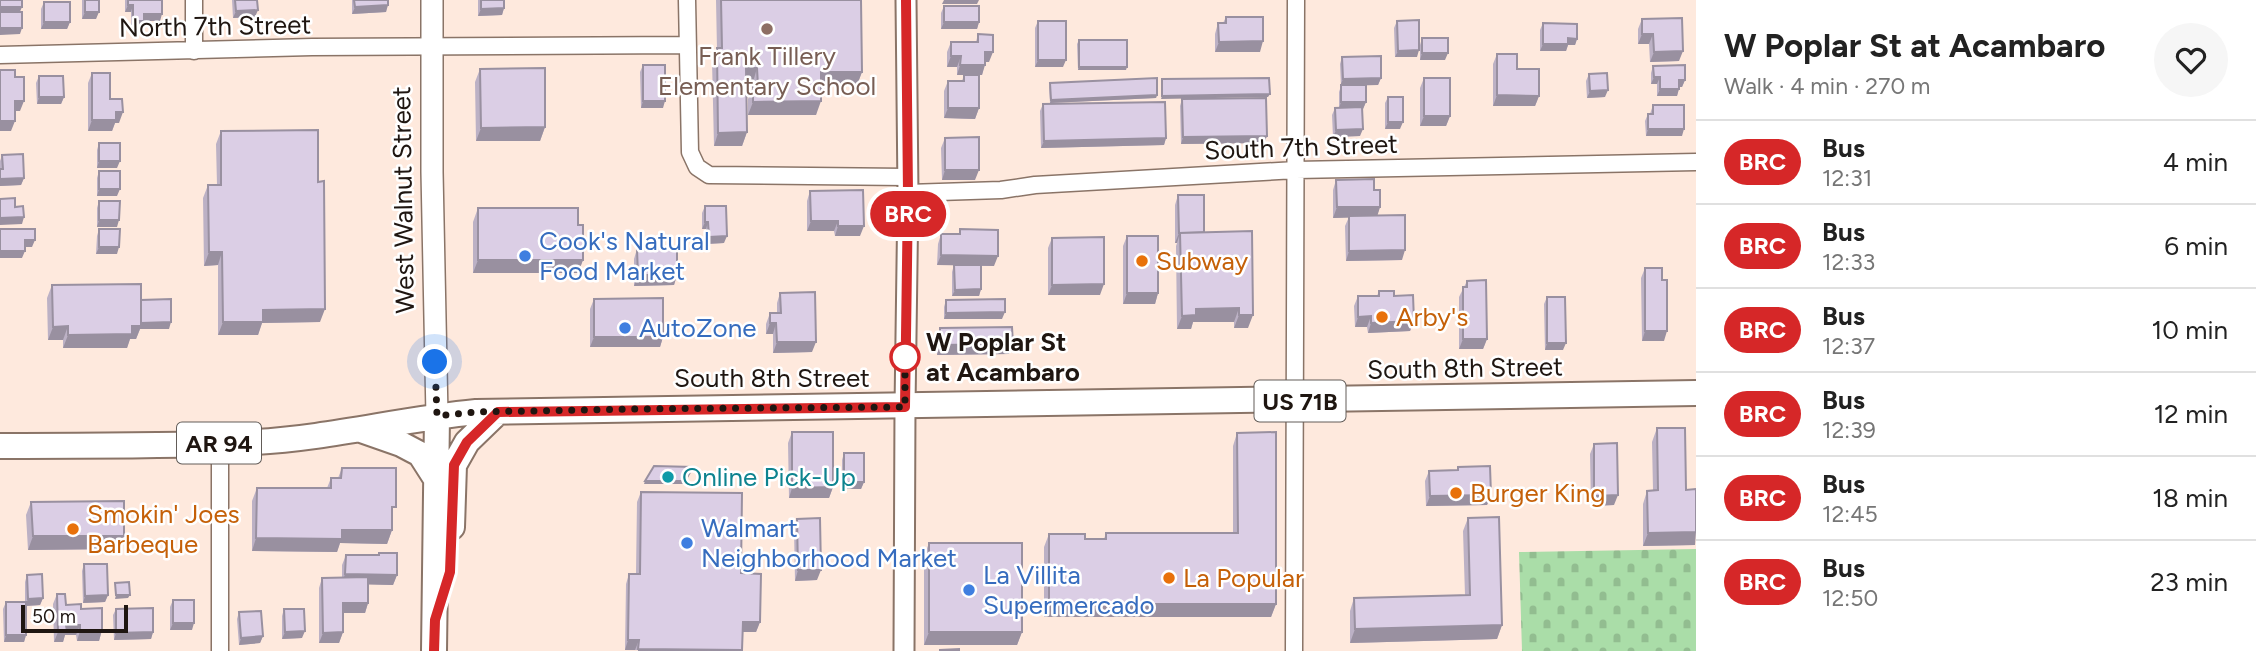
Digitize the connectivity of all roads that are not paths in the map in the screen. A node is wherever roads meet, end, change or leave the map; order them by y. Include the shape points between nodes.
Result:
1 (194, 0) edge
2 (432, 0) edge
3 (687, 0) edge
4 (906, 0) edge
5 (1296, 0) edge
6 (687, 45) junction
7 (431, 46) junction
8 (194, 51) junction
9 (0, 55) edge
10 (1696, 162) edge
11 (1296, 170) junction
12 (908, 185) junction
13 (1696, 393) edge
14 (1293, 401) junction
15 (905, 407) junction
16 (498, 412) junction
17 (437, 416) junction
18 (357, 429) junction
19 (220, 443) junction
20 (0, 446) edge
21 (436, 479) junction
22 (435, 620) junction
23 (220, 651) edge
24 (434, 651) edge
25 (904, 651) edge
26 (1294, 651) edge

1 - 8 street
2 - 7 main road, West Walnut Street
3 - 6 street
4 - 12 street
5 - 11 street
6 - 7 street
6 - 12 street, South 7th Street via 690,152 697,167 709,175
7 - 8 street, North 7th Street
7 - 17 main road, West Walnut Street
8 - 9 street, North 7th Street
10 - 11 street, South 7th Street
11 - 12 street, South 7th Street via 1001,190
11 - 14 street
12 - 15 street
13 - 14 main road, South 8th Street / US 71B
14 - 15 main road, South 8th Street / US 71B
14 - 26 street
15 - 16 main road, South 8th Street / US 71B
15 - 25 street
16 - 17 main road, South 8th Street / US 71B
16 - 22 main road via 467,442 454,465 450,572
17 - 18 main road, AR 94
17 - 21 main road, West Walnut Street
18 - 19 main road, AR 94 via 323,436
18 - 21 main road via 421,454
19 - 20 main road, AR 94
19 - 23 street
21 - 22 main road, West Walnut Street
22 - 24 main road, West Walnut Street

